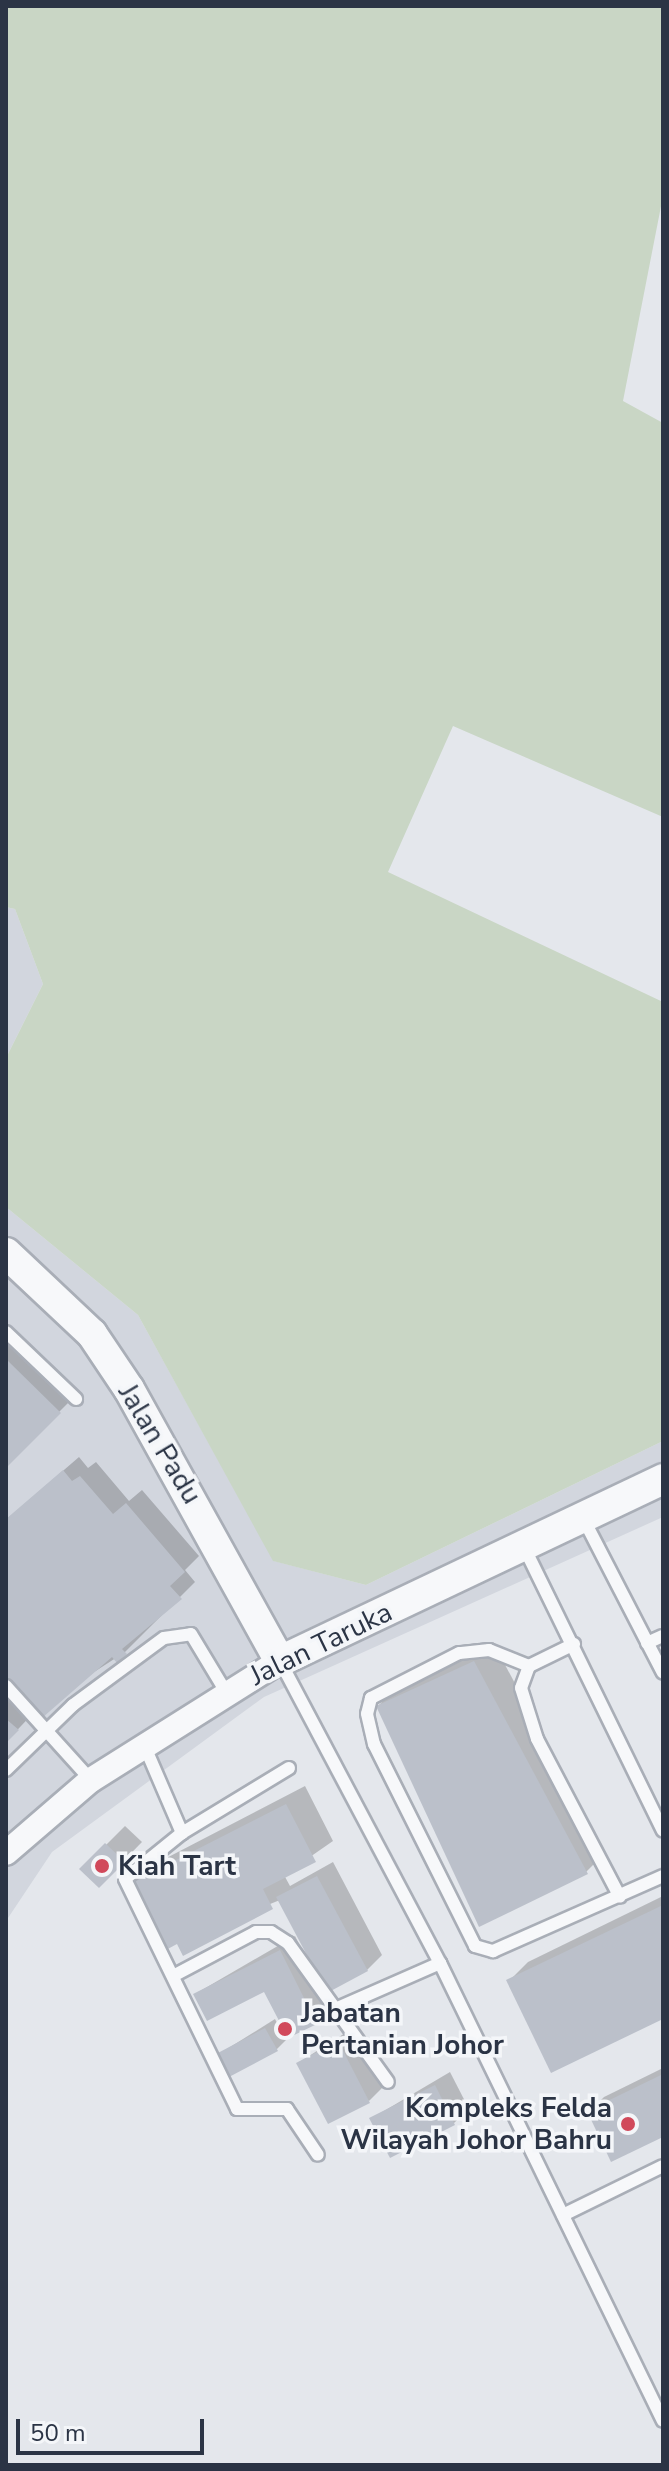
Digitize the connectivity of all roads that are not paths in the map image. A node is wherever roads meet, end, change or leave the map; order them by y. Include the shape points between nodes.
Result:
1 (6, 1253) edge
2 (6, 1332) edge
3 (76, 1399) dead end
4 (663, 1479) edge
5 (583, 1518) junction
6 (523, 1545) junction
7 (663, 1636) edge
8 (647, 1643) junction
9 (574, 1644) junction
10 (280, 1661) junction
11 (529, 1666) junction
12 (663, 1673) edge
13 (6, 1686) edge
14 (226, 1692) junction
15 (48, 1729) junction
16 (145, 1747) junction
17 (289, 1768) dead end
18 (6, 1770) edge
19 (91, 1780) junction
20 (663, 1831) edge
21 (182, 1833) junction
22 (6, 1853) edge
23 (663, 1876) edge
24 (620, 1897) junction
25 (440, 1963) junction
26 (173, 1976) junction
27 (333, 2010) junction
28 (388, 2082) dead end
29 (318, 2155) dead end
30 (663, 2166) edge
31 (563, 2215) junction
32 (663, 2421) edge

1 - 10 street, Jalan Padu via 92,1334 129,1389
2 - 3 lane
4 - 5 street, Jalan Taruka
5 - 6 street, Jalan Taruka
5 - 8 lane
6 - 9 lane
6 - 10 street, Jalan Taruka
7 - 8 lane
8 - 12 lane
9 - 11 lane
9 - 20 lane
10 - 14 street, Jalan Taruka
10 - 25 lane
11 - 24 lane via 521,1688 537,1739
11 - 24 lane via 489,1650 459,1653 388,1687 371,1698 374,1744 482,1953
13 - 15 lane
14 - 15 lane via 191,1634 178,1633 137,1654
14 - 16 street, Jalan Taruka
15 - 18 lane
15 - 19 lane
16 - 19 street, Jalan Taruka
16 - 21 lane
17 - 21 lane
19 - 22 street, Jalan Taruka
21 - 26 lane via 125,1879
23 - 24 lane
25 - 27 lane
25 - 31 lane
26 - 27 lane via 256,1932 271,1932 288,1943
26 - 29 lane via 237,2109 287,2109
27 - 28 lane
30 - 31 lane
31 - 32 lane

